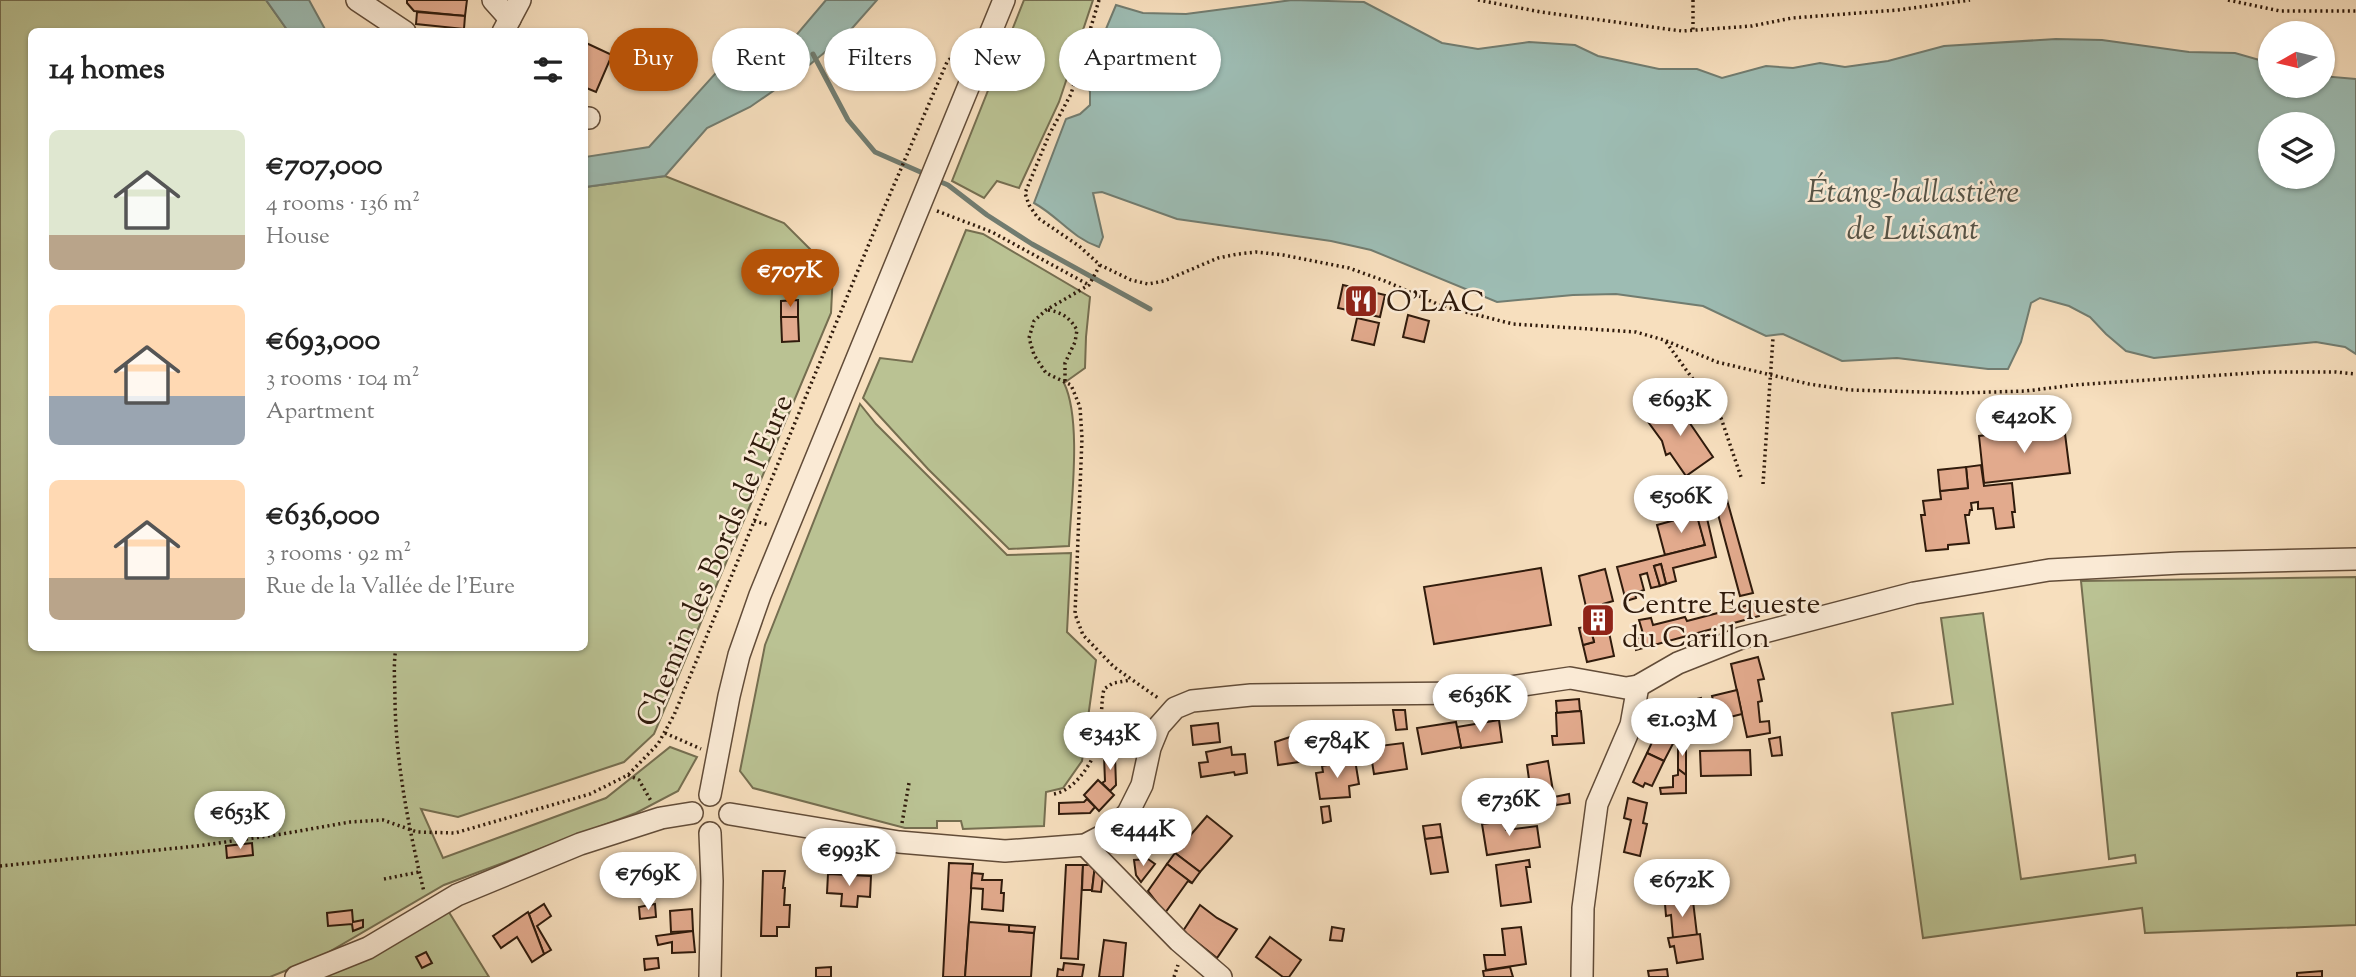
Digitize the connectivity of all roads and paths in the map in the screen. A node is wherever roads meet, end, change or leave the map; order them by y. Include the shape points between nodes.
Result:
1 (357, 0) edge
2 (493, 0) edge
3 (520, 0) edge
4 (1004, 0) edge
5 (1099, 0) edge
6 (1478, 0) edge
7 (1693, 0) edge
8 (1970, 0) edge
9 (2228, 0) edge
10 (2356, 11) edge
11 (506, 25) edge
12 (399, 28) edge
13 (1693, 31) junction
14 (950, 59) edge
15 (948, 215) dead end
16 (1100, 265) junction
17 (1089, 285) junction
18 (1046, 310) junction
19 (1773, 338) dead end
20 (1664, 340) junction
21 (1770, 374) junction
22 (2356, 374) edge
23 (1065, 381) junction
24 (1741, 477) dead end
25 (1763, 484) dead end
26 (2356, 559) edge
27 (396, 651) edge
28 (1131, 680) junction
29 (1638, 687) junction
30 (1175, 708) junction
31 (628, 775) junction
32 (909, 783) dead end
33 (1054, 794) dead end
34 (710, 795) junction
35 (692, 813) junction
36 (730, 814) junction
37 (661, 817) junction
38 (411, 829) junction
39 (900, 832) dead end
40 (710, 833) junction
41 (1085, 845) junction
42 (0, 866) edge
43 (419, 872) junction
44 (384, 879) dead end
45 (433, 909) junction
46 (296, 977) edge
47 (710, 977) edge
48 (1221, 977) edge
49 (1582, 977) edge

1 - 12 street
2 - 11 street
3 - 11 street
4 - 34 street via 760,595 736,669
5 - 16 path via 1071,94 1025,193 1038,218
6 - 13 path
7 - 13 path
8 - 13 path
9 - 10 path via 2280,11
14 - 31 path, Chemin des Bords de l'Eure via 674,715 658,744
15 - 17 path via 992,232
16 - 17 path
16 - 20 path via 1148,284 1218,258 1256,252 1283,255 1349,268 1442,306 1513,324 1636,332
17 - 18 path
18 - 23 path via 1070,319 1077,330 1065,363
18 - 23 path via 1034,321 1031,347 1046,373
19 - 21 path
20 - 21 path via 1717,362
20 - 24 path via 1721,418
21 - 22 path via 1850,390 1959,393 2266,372
21 - 25 path
23 - 28 path via 1076,393 1082,438 1079,628
26 - 29 street via 2049,570 1914,593 1741,638 1678,663
27 - 38 path via 395,725
28 - 30 path
28 - 33 path via 1104,689 1093,757 1075,782
29 - 30 street via 1570,678 1471,693 1251,695 1192,701
29 - 49 street via 1631,725 1597,804 1583,908
30 - 41 street via 1158,726 1142,785 1128,813 1110,832
31 - 37 path via 639,780
31 - 38 path, Chemin des Bords de l'Eure via 590,794 455,833
32 - 39 path
34 - 35 street via 699,799
34 - 36 street via 726,803
35 - 37 street
35 - 40 street via 695,825
36 - 40 street via 726,826
36 - 41 street via 899,842 1005,851
37 - 45 street via 580,844
38 - 42 path, Chemin des Bords de l'Eure via 383,820 350,822 197,846
38 - 43 path
40 - 47 street
41 - 48 street via 1179,942
43 - 44 path
43 - 45 path
45 - 46 street via 368,948

